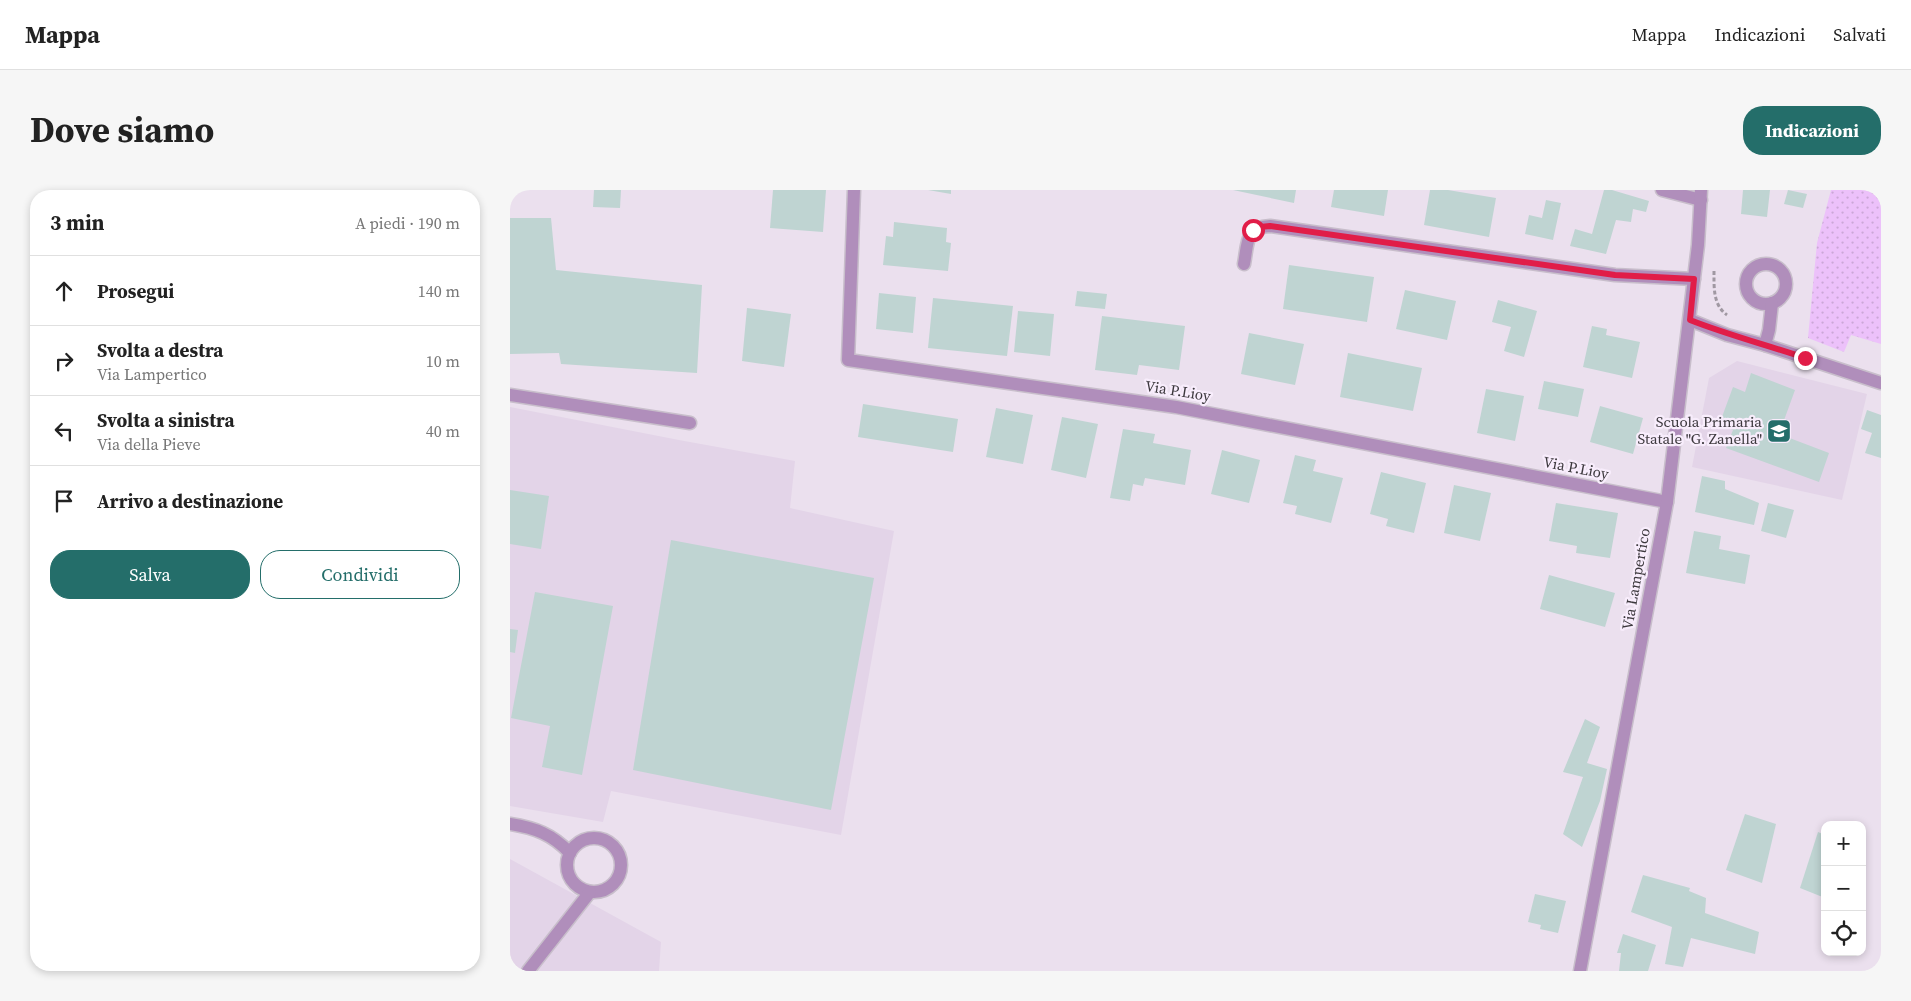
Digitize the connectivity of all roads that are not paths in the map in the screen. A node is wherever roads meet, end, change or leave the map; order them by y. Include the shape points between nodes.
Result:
1 (854, 190) edge
2 (1662, 190) edge
3 (1701, 195) edge
4 (1244, 264) dead end
5 (1694, 279) junction
6 (1772, 303) dead end
7 (1690, 320) junction
8 (1765, 345) junction
9 (1881, 383) edge
10 (510, 395) edge
11 (690, 423) dead end
12 (1667, 502) junction
13 (510, 824) edge
14 (570, 853) junction
15 (590, 892) junction
16 (528, 971) edge
17 (1580, 971) edge

1 - 12 street, Via P.Lioy via 848,360 1176,407
2 - 3 street
3 - 5 street, Via Lampertico
4 - 5 street via 1249,235 1253,230 1270,226 1615,275
5 - 7 street, Via Lampertico
6 - 8 street
7 - 8 street
7 - 12 street, Via Lampertico
8 - 9 street
10 - 11 street
12 - 17 street, Via Lampertico
13 - 14 street via 527,827 557,840
14 - 15 street via 567,861 570,878 582,890
14 - 15 street via 582,841 598,838 613,846 618,853 621,869 618,878 607,890
15 - 16 street

